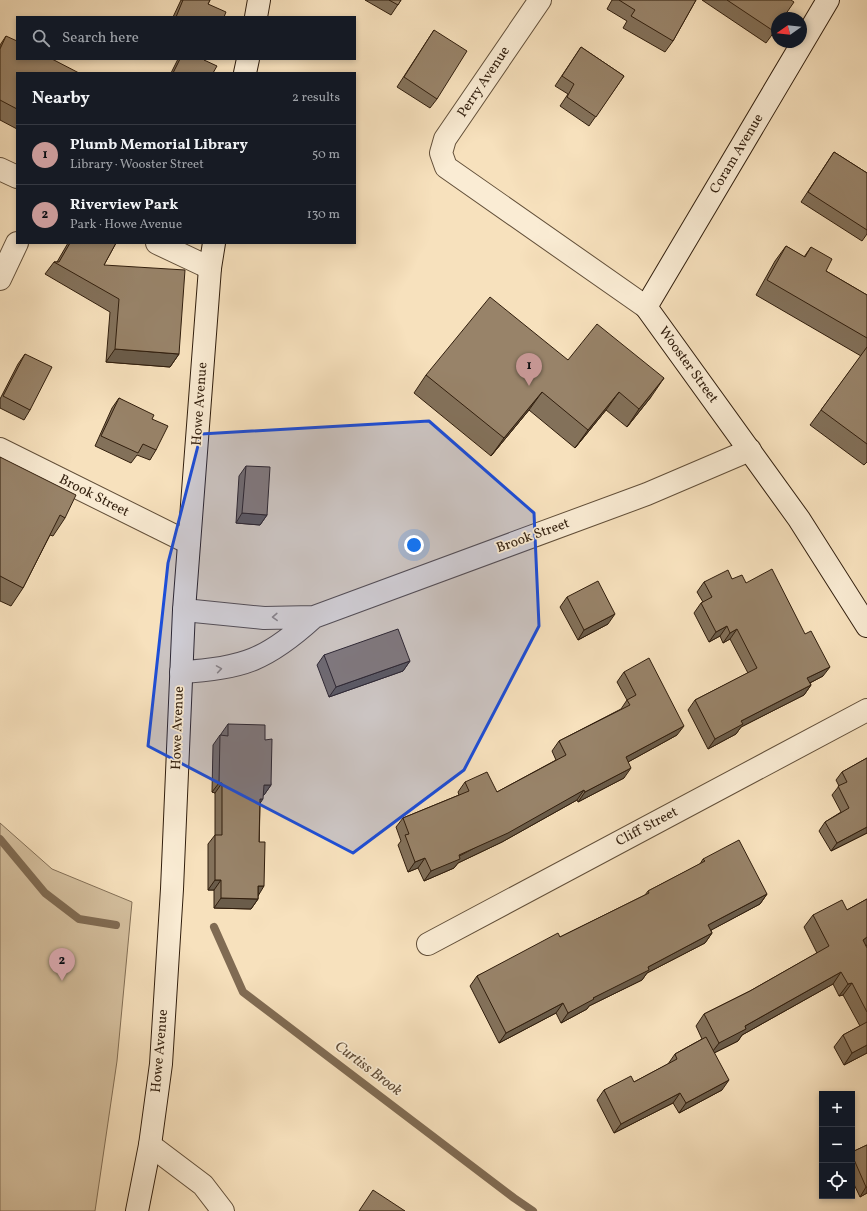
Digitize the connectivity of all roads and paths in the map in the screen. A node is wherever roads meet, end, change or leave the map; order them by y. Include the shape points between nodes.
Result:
1 (259, 0) edge
2 (540, 0) edge
3 (828, 0) edge
4 (256, 16) edge
5 (248, 60) edge
6 (245, 72) edge
7 (446, 167) joint
8 (0, 169) edge
9 (16, 177) edge
10 (18, 244) edge
11 (159, 244) edge
12 (214, 244) edge
13 (210, 268) junction
14 (0, 279) edge
15 (646, 307) junction
16 (0, 449) edge
17 (750, 450) junction
18 (189, 543) junction
19 (184, 610) junction
20 (314, 617) junction
21 (867, 626) edge
22 (181, 672) junction
23 (867, 710) edge
24 (428, 944) dead end
25 (150, 1145) junction
26 (137, 1211) edge
27 (224, 1211) edge

1 - 4 street
2 - 7 street, Perry Avenue via 445,139 441,153
3 - 15 street, Coram Avenue
5 - 6 street
7 - 15 street, Wooster Street
8 - 9 street
10 - 14 street
11 - 13 street
12 - 13 street, Howe Avenue
13 - 18 street, Howe Avenue
15 - 17 street, Wooster Street
16 - 18 street, Brook Street
17 - 20 street, Brook Street via 647,494
17 - 21 street, Wooster Street via 811,538
18 - 19 street, Howe Avenue
20 -> 19 street, Brook Street via 264,618
19 - 22 street, Howe Avenue
22 -> 20 street, Brook Street via 223,668 248,662 290,639
22 - 25 street, Howe Avenue via 172,889 161,1064
23 - 24 street, Cliff Street
25 - 26 street, Howe Avenue
25 - 27 street via 203,1185

